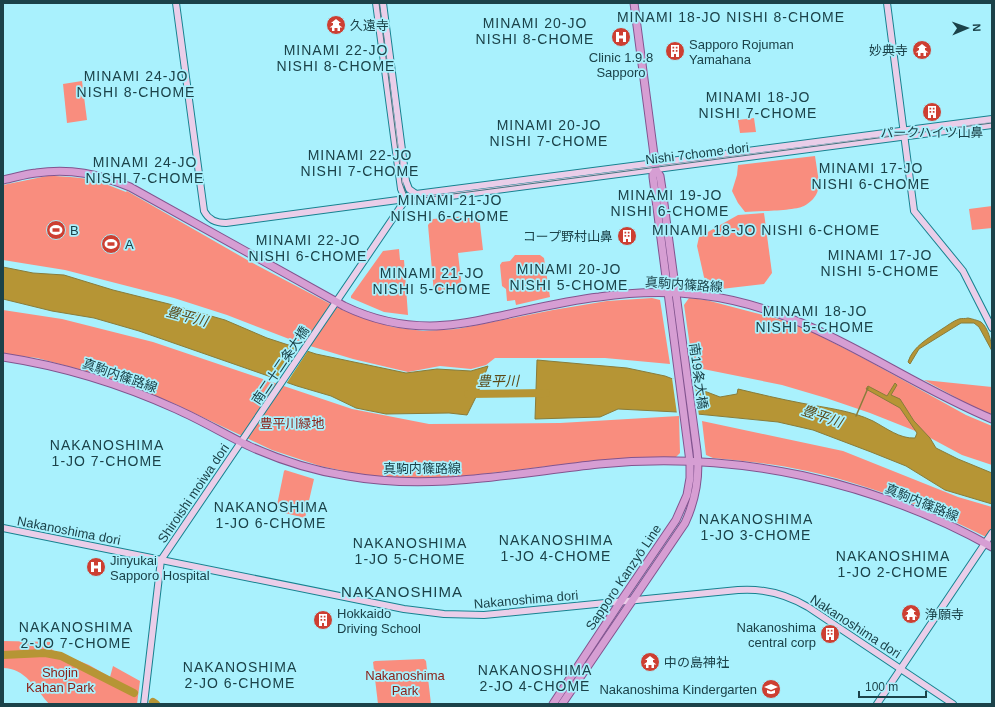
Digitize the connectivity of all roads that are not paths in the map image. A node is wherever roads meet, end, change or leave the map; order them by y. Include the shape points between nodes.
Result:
1 (176, 3) edge
2 (376, 3) edge
3 (383, 3) edge
4 (634, 3) edge
5 (887, 3) edge
6 (992, 119) edge
7 (992, 126) edge
8 (904, 134) junction
9 (655, 166) junction
10 (3, 180) edge
11 (412, 192) junction
12 (406, 198) junction
13 (668, 296) junction
14 (676, 296) junction
15 (335, 304) junction
16 (992, 328) edge
17 (3, 357) edge
18 (992, 419) edge
19 (242, 439) junction
20 (689, 459) junction
21 (698, 459) junction
22 (3, 528) edge
23 (990, 540) edge
24 (161, 560) junction
25 (633, 600) junction
26 (621, 601) junction
27 (901, 668) junction
28 (144, 704) edge
29 (553, 704) edge
30 (562, 704) edge
31 (877, 704) edge
32 (953, 704) edge

1 - 12 street, Nishi 7chome dori via 204,211 208,217 226,223
2 - 12 street via 401,189
3 - 11 street via 406,180
4 - 9 main road
5 - 8 street
6 - 8 street, Nishi 7chome dori
7 - 8 street, Nishi 7chome dori
8 - 9 street, Nishi 7chome dori
8 - 16 street via 914,211 963,271
9 - 11 street, Nishi 7chome dori via 421,194
9 - 12 street, Nishi 7chome dori via 417,201
9 - 13 main road via 652,177
9 - 14 main road via 660,176
10 - 15 main road, 真駒内篠路線 via 36,173 64,171 90,173 109,178 130,187
11 - 12 street
12 - 15 street
13 - 14 main road, 真駒内篠路線
13 - 15 main road, 真駒内篠路線 via 630,293 598,297 464,324 431,326 386,321
13 - 20 main road, 南19条大橋
14 - 18 main road, 真駒内篠路線 via 706,296 733,300 801,322 866,353 949,400
14 - 21 main road, 南19条大橋
15 - 19 street, 南二十二条大橋
17 - 19 main road, 真駒内篠路線 via 63,369 121,387 166,404
19 - 20 main road, 真駒内篠路線 via 281,459 319,470 366,480 392,482 434,483 620,462
19 - 24 street, Shiroishi moiwa dori
20 - 21 main road, 真駒内篠路線
20 - 26 main road, Sapporo Kanzyō Line via 690,478 683,508
21 - 23 main road, 真駒内篠路線 via 790,472 832,482 872,494
21 - 25 main road, Sapporo Kanzyō Line via 695,497 685,523
22 - 24 street, Nakanoshima dori
23 - 27 street
24 - 26 street, Nakanoshima dori via 404,609 444,614 496,614
24 - 28 street, Shiroishi moiwa dori
25 - 26 street, Nakanoshima dori
25 - 27 street, Nakanoshima dori via 744,589 778,593 812,609
25 - 30 main road, Sapporo Kanzyō Line
26 - 29 main road, Sapporo Kanzyō Line
27 - 31 street
27 - 32 street, Nakanoshima dori

